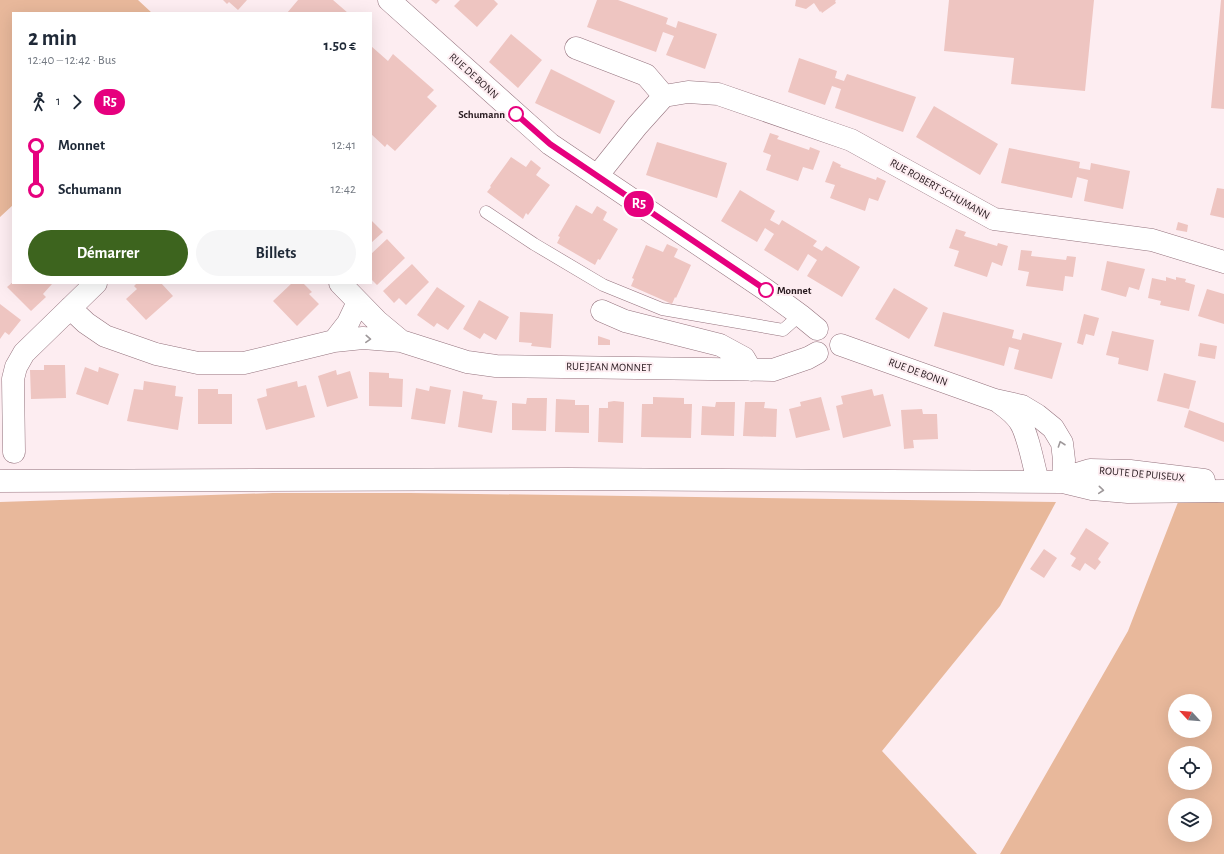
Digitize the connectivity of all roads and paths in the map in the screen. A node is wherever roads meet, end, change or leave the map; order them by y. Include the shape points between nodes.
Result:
1 (389, 0) edge
2 (576, 48) dead end
3 (664, 96) junction
4 (597, 176) junction
5 (486, 212) dead end
6 (1224, 262) edge
7 (95, 284) edge
8 (341, 284) edge
9 (358, 302) junction
10 (70, 308) junction
11 (602, 311) dead end
12 (800, 315) junction
13 (817, 329) junction
14 (334, 341) junction
15 (401, 341) junction
16 (841, 345) junction
17 (817, 354) junction
18 (751, 370) junction
19 (7, 400) edge
20 (995, 400) junction
21 (14, 452) dead end
22 (0, 481) edge
23 (1038, 482) junction
24 (1063, 482) junction
25 (1224, 485) edge
26 (1224, 491) edge

1 - 4 street, RUE DE BONN via 550,144
2 - 3 street via 646,75
3 - 4 street
3 - 6 street, RUE ROBERT SCHUMANN via 688,92 718,94 851,140 994,219 1152,240
4 - 12 street, RUE DE BONN
5 - 12 lane via 603,285 662,310 783,330
7 - 10 street
8 - 9 street, RUE JEAN MONNET
9 - 14 street via 348,323
9 - 15 street, RUE JEAN MONNET
10 - 14 street, RUE JEAN MONNET via 105,336 156,354 198,363 244,363
10 - 19 street via 24,353 16,367
11 - 18 street via 626,320 720,345 744,358
12 - 13 street, RUE DE BONN
13 - 16 street via 826,326 835,328 841,335
13 - 17 street via 811,342
14 -> 15 street, RUE JEAN MONNET via 364,338
15 - 18 street, RUE JEAN MONNET via 467,362 496,366
16 - 17 street via 832,356
16 - 20 street, RUE DE BONN
17 - 18 street, RUE JEAN MONNET via 773,370
19 - 21 street
20 - 23 street, RUE DE BONN via 1021,423
24 -> 20 street, RUE DE BONN via 1062,443 1053,428 1022,406
22 - 23 street, ROUTE DE PUISEUX via 568,479
23 - 24 street, ROUTE DE PUISEUX
24 - 25 street, ROUTE DE PUISEUX via 1090,470 1114,470 1196,478
24 -> 26 street, ROUTE DE PUISEUX via 1092,489 1128,492

